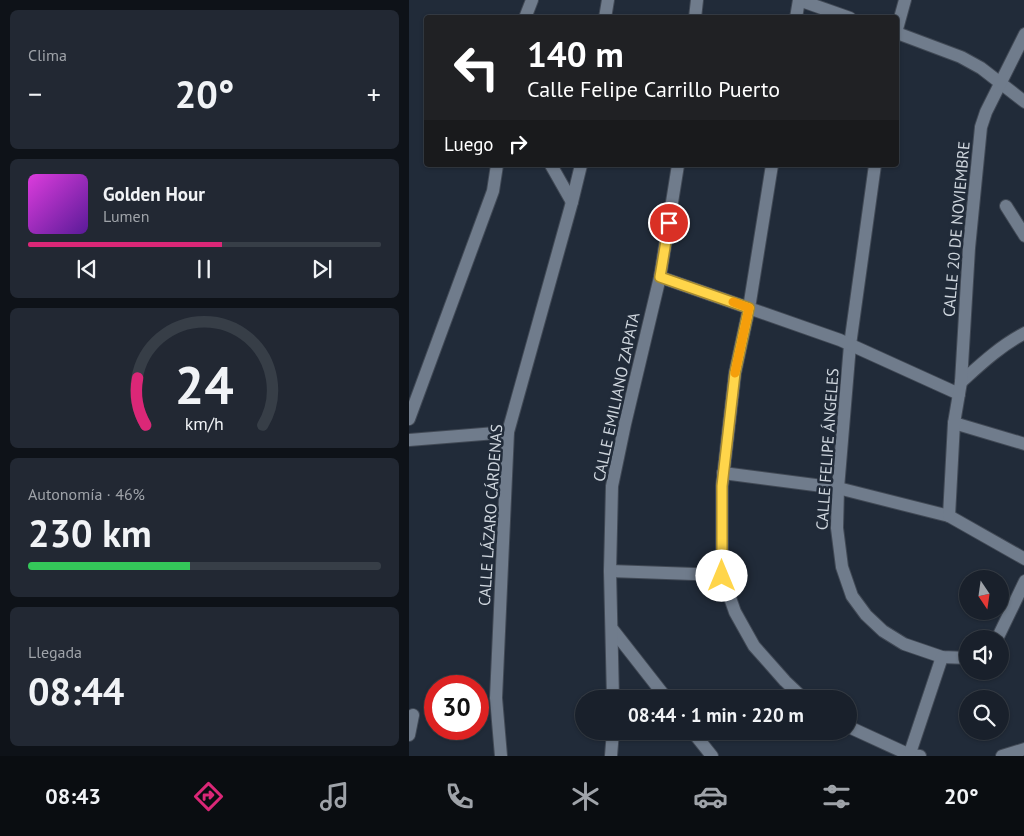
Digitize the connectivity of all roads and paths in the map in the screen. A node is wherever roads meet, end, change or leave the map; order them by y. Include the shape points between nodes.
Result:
1 (532, 0) edge
2 (608, 0) edge
3 (697, 0) edge
4 (799, 0) edge
5 (905, 0) edge
6 (526, 15) edge
7 (606, 15) edge
8 (695, 15) edge
9 (796, 15) edge
10 (842, 15) edge
11 (899, 22) edge
12 (899, 34) edge
13 (1024, 34) edge
14 (1000, 83) junction
15 (1024, 102) edge
16 (497, 167) edge
17 (552, 167) edge
18 (581, 167) edge
19 (678, 167) edge
20 (772, 167) edge
21 (875, 167) edge
22 (572, 202) junction
23 (1006, 206) dead end
24 (1024, 236) edge
25 (660, 277) junction
26 (749, 308) junction
27 (1024, 333) edge
28 (850, 345) junction
29 (959, 388) junction
30 (409, 420) edge
31 (954, 423) junction
32 (508, 432) junction
33 (409, 440) edge
34 (1024, 444) edge
35 (723, 473) junction
36 (838, 488) junction
37 (949, 516) junction
38 (1024, 559) edge
39 (610, 571) junction
40 (722, 576) junction
41 (1024, 581) edge
42 (613, 630) junction
43 (1001, 630) edge
44 (942, 657) junction
45 (959, 658) edge
46 (613, 690) edge
47 (660, 690) edge
48 (794, 690) edge
49 (413, 715) dead end
50 (857, 731) edge
51 (409, 734) edge
52 (612, 740) edge
53 (699, 740) edge
54 (1024, 749) edge
55 (501, 756) edge
56 (611, 756) edge
57 (712, 756) edge
58 (913, 756) edge
59 (1002, 756) edge

1 - 6 street
2 - 7 street
3 - 8 street
4 - 9 street
4 - 10 street
5 - 11 street
12 - 14 street via 961,57
13 - 14 street, CALLE 20 DE NOVIEMBRE
14 - 15 street
14 - 29 street, CALLE 20 DE NOVIEMBRE via 981,127
16 - 30 street via 493,191
17 - 22 street
18 - 22 street, CALLE LÁZARO CÁRDENAS
19 - 25 street, CALLE EMILIANO ZAPATA
20 - 26 street
21 - 28 street, CALLE FELIPE ÁNGELES
22 - 32 street, CALLE LÁZARO CÁRDENAS
23 - 24 street
25 - 26 street
25 - 39 street, CALLE EMILIANO ZAPATA via 612,486
26 - 28 street
26 - 35 street via 735,373
27 - 29 street via 989,356
28 - 29 street
28 - 36 street, CALLE FELIPE ÁNGELES
29 - 31 street, CALLE 20 DE NOVIEMBRE
31 - 34 street
31 - 37 street, CALLE 20 DE NOVIEMBRE
32 - 33 street
32 - 55 street, CALLE LÁZARO CÁRDENAS via 496,698
35 - 36 street
35 - 40 street
36 - 37 street
36 - 44 street, CALLE FELIPE ÁNGELES via 837,528 841,567 852,596 883,631 904,644
37 - 38 street
39 - 40 street
39 - 42 street, CALLE EMILIANO ZAPATA
40 - 48 street via 735,612 754,646
41 - 43 street
42 - 46 street, CALLE EMILIANO ZAPATA
42 - 47 street
44 - 45 street, CALLE FELIPE ÁNGELES
44 - 58 street
49 - 51 street
50 - 58 street
52 - 56 street
53 - 57 street
54 - 59 street

